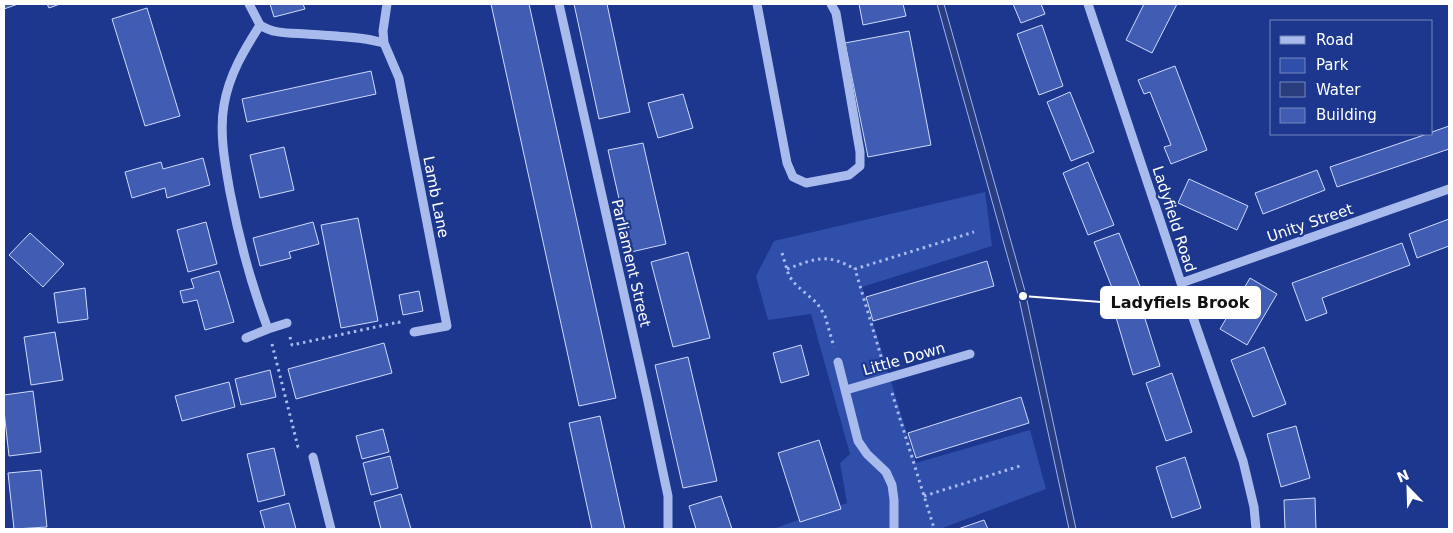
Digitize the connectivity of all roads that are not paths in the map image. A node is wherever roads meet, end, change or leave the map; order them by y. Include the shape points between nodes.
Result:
1 (249, 4) edge
2 (387, 4) edge
3 (559, 4) edge
4 (757, 4) edge
5 (831, 4) edge
6 (1088, 4) edge
7 (260, 25) junction
8 (384, 43) junction
9 (1449, 189) edge
10 (1181, 283) junction
11 (287, 323) road end
12 (268, 329) junction
13 (414, 332) road end
14 (246, 338) dead end
15 (970, 354) dead end
16 (838, 362) road end
17 (846, 390) junction
18 (313, 457) road end
19 (331, 529) edge
20 (668, 529) edge
21 (894, 529) edge
22 (1256, 529) edge

1 - 7 street
2 - 8 street, Lamb Lane
3 - 20 street, Parliament Street via 669,502
4 - 5 street via 788,163 793,177 806,183 849,175 860,166 836,13
6 - 10 street, Ladyfield Road
7 - 8 street via 274,32
7 - 12 street via 234,69 224,105 222,135 226,173 242,249
8 - 13 street, Lamb Lane via 399,78 447,326
9 - 10 street, Unity Street
10 - 22 street, Ladyfield Road via 1243,461
11 - 12 street
12 - 14 street
15 - 17 street, Little Down
16 - 17 street, Little Down
17 - 21 street, Little Down via 858,442 886,472 892,485
18 - 19 street

